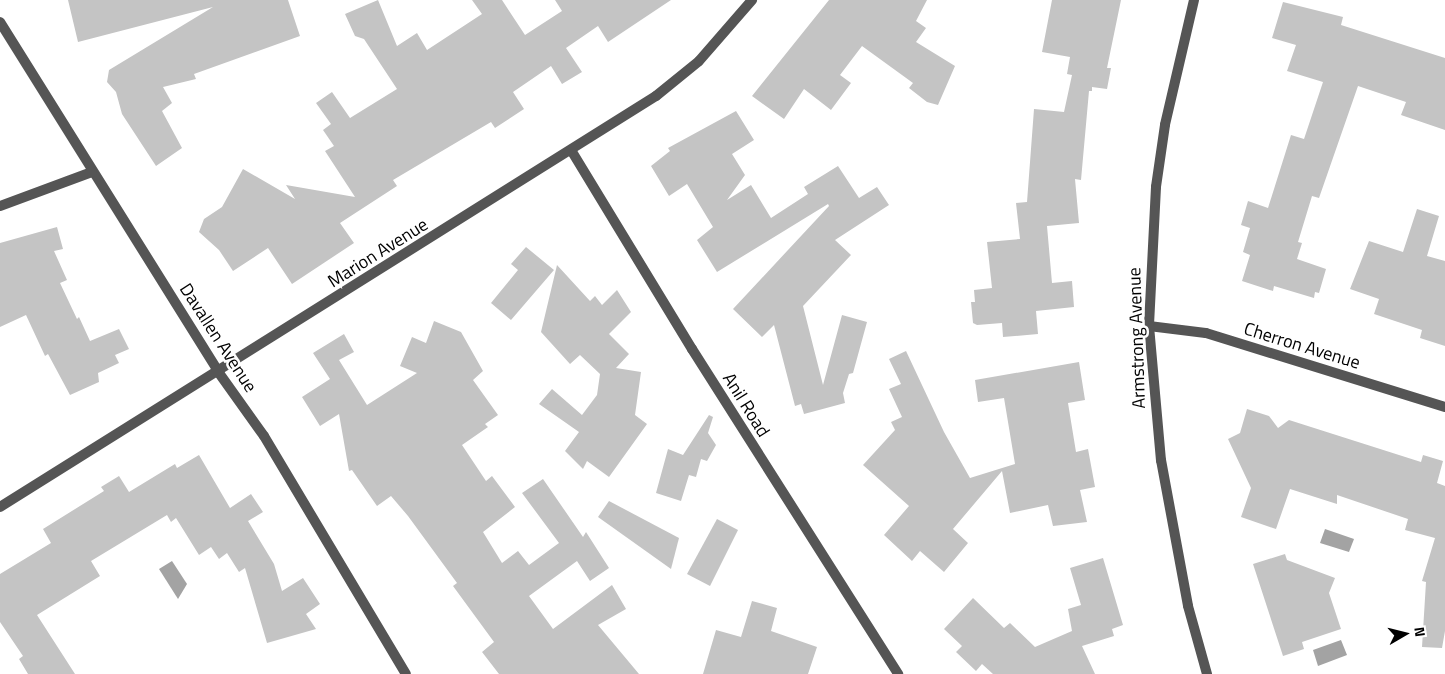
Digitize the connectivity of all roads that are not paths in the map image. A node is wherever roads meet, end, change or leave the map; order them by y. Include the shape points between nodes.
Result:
1 (752, 0) edge
2 (1194, 0) edge
3 (0, 22) edge
4 (571, 150) junction
5 (92, 172) junction
6 (0, 206) edge
7 (1149, 326) junction
8 (219, 373) junction
9 (1445, 407) edge
10 (0, 507) edge
11 (406, 674) edge
12 (898, 674) edge
13 (1207, 674) edge

1 - 4 street, Marion Avenue via 692,67 656,96
2 - 7 street, Armstrong Avenue via 1167,116 1156,187
3 - 5 street, Davallen Avenue
4 - 8 street, Marion Avenue
4 - 12 street, Anil Road via 692,349
5 - 6 street
5 - 8 street, Davallen Avenue
7 - 9 street, Cherron Avenue via 1206,333
7 - 13 street, Armstrong Avenue via 1161,460 1188,606
8 - 10 street, Marion Avenue
8 - 11 street, Davallen Avenue via 264,436

